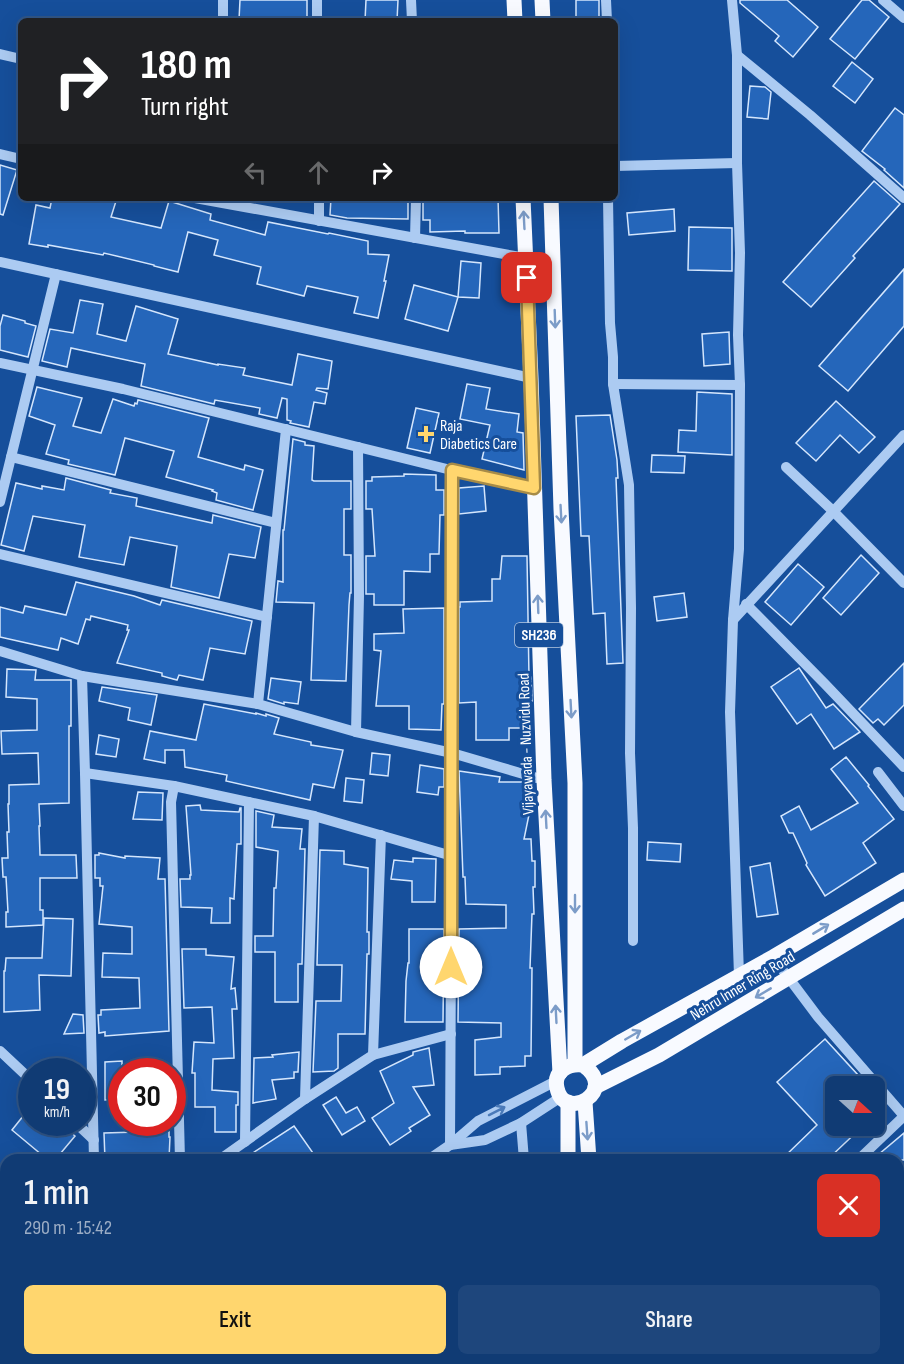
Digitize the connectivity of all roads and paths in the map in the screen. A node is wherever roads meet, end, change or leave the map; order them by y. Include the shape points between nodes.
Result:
1 (224, 0) edge
2 (317, 0) edge
3 (411, 0) edge
4 (514, 0) edge
5 (542, 0) edge
6 (606, 0) edge
7 (732, 0) edge
8 (883, 0) edge
9 (223, 18) edge
10 (317, 18) edge
11 (412, 18) edge
12 (515, 18) edge
13 (543, 18) edge
14 (606, 18) edge
15 (904, 18) edge
16 (0, 54) edge
17 (737, 55) junction
18 (18, 58) edge
19 (0, 154) edge
20 (18, 158) edge
21 (737, 163) junction
22 (618, 165) edge
23 (904, 198) edge
24 (211, 201) edge
25 (319, 201) edge
26 (416, 201) edge
27 (523, 201) edge
28 (550, 201) edge
29 (608, 201) edge
30 (319, 221) junction
31 (415, 238) junction
32 (526, 258) junction
33 (0, 262) edge
34 (56, 274) junction
35 (0, 363) edge
36 (33, 370) junction
37 (531, 378) junction
38 (613, 384) junction
39 (740, 385) junction
40 (286, 429) junction
41 (904, 435) edge
42 (358, 447) junction
43 (7, 462) edge
44 (786, 467) dead end
45 (452, 470) junction
46 (534, 488) junction
47 (0, 502) edge
48 (833, 511) junction
49 (276, 523) junction
50 (0, 554) edge
51 (904, 583) edge
52 (746, 604) junction
53 (267, 617) junction
54 (732, 620) junction
55 (0, 651) edge
56 (82, 676) junction
57 (258, 704) junction
58 (356, 732) junction
59 (452, 753) junction
60 (904, 767) edge
61 (86, 772) junction
62 (878, 772) dead end
63 (544, 780) junction
64 (174, 786) junction
65 (249, 802) junction
66 (904, 806) edge
67 (314, 816) junction
68 (381, 835) junction
69 (452, 855) junction
70 (904, 880) edge
71 (904, 909) edge
72 (633, 940) dead end
73 (773, 957) junction
74 (739, 975) junction
75 (788, 978) junction
76 (451, 1034) junction
77 (0, 1051) edge
78 (373, 1055) junction
79 (579, 1065) junction
80 (18, 1068) edge
81 (558, 1077) junction
82 (596, 1087) junction
83 (305, 1099) junction
84 (565, 1100) junction
85 (585, 1102) junction
86 (904, 1116) edge
87 (521, 1123) junction
88 (89, 1136) edge
89 (93, 1140) junction
90 (244, 1142) junction
91 (450, 1145) junction
92 (94, 1154) edge
93 (180, 1154) edge
94 (227, 1154) edge
95 (437, 1154) edge
96 (524, 1154) edge
97 (568, 1154) edge
98 (589, 1154) edge
99 (864, 1154) edge

1 - 9 street
2 - 10 street
3 - 11 street
4 - 12 main road
5 - 13 main road
6 - 14 street
7 - 17 street
8 - 15 street
16 - 18 street
17 - 21 street
17 - 23 street
19 - 20 street
21 - 22 street
21 - 39 street
24 - 30 street
25 - 30 street
26 - 31 street
32 -> 27 main road, Vijayawada - Nuzvidu Road / SH236
28 -> 79 main road, SH236 via 575,783
29 - 38 street
30 - 31 street
31 - 32 street
32 - 37 main road, Vijayawada - Nuzvidu Road / SH236
33 - 34 street
34 - 36 street
34 - 37 street
35 - 36 street
36 - 40 street
36 - 43 street
37 - 46 main road, Vijayawada - Nuzvidu Road / SH236
38 - 39 street
38 - 72 street via 628,485
39 - 54 street via 739,549
40 - 42 street
40 - 49 street
41 - 48 street
42 - 45 street
42 - 58 street
43 - 47 street
43 - 49 street
44 - 48 street
45 - 46 street
45 - 59 street
63 -> 46 main road, Vijayawada - Nuzvidu Road / SH236
48 - 51 street
48 - 52 street
49 - 53 street
50 - 53 street
52 - 54 street
52 - 60 street
53 - 57 street
54 - 74 street via 730,712
55 - 56 street
56 - 57 street
56 - 61 street
57 - 58 street
58 - 59 street
59 - 63 street
59 - 69 street
61 - 64 street
61 - 89 street
62 - 66 street
81 -> 63 main road, Vijayawada - Nuzvidu Road / SH236
64 - 65 street
64 - 93 street via 171,802
65 - 67 street
65 - 90 street
67 - 68 street
67 - 83 street
68 - 69 street
68 - 78 street
69 - 76 street
73 -> 70 main road
71 - 75 main road, Nehru Inner Ring Road
73 - 74 main road
73 - 75 street
79 -> 74 main road
75 -> 82 main road, Nehru Inner Ring Road via 659,1055
75 - 86 street
76 - 78 street
76 - 91 street
77 - 80 street
78 - 83 street
79 - 81 main road via 566,1066
79 - 82 main road via 591,1071
81 - 84 main road, SH236 via 557,1090
91 -> 81 street via 478,1121
82 - 85 main road
83 - 90 street
84 - 85 main road
84 - 87 street
84 - 97 main road, SH236
85 -> 98 main road
86 - 99 street
87 - 91 street via 486,1140
87 - 96 street
88 - 89 street
89 - 92 street
90 - 94 street
91 - 95 street

